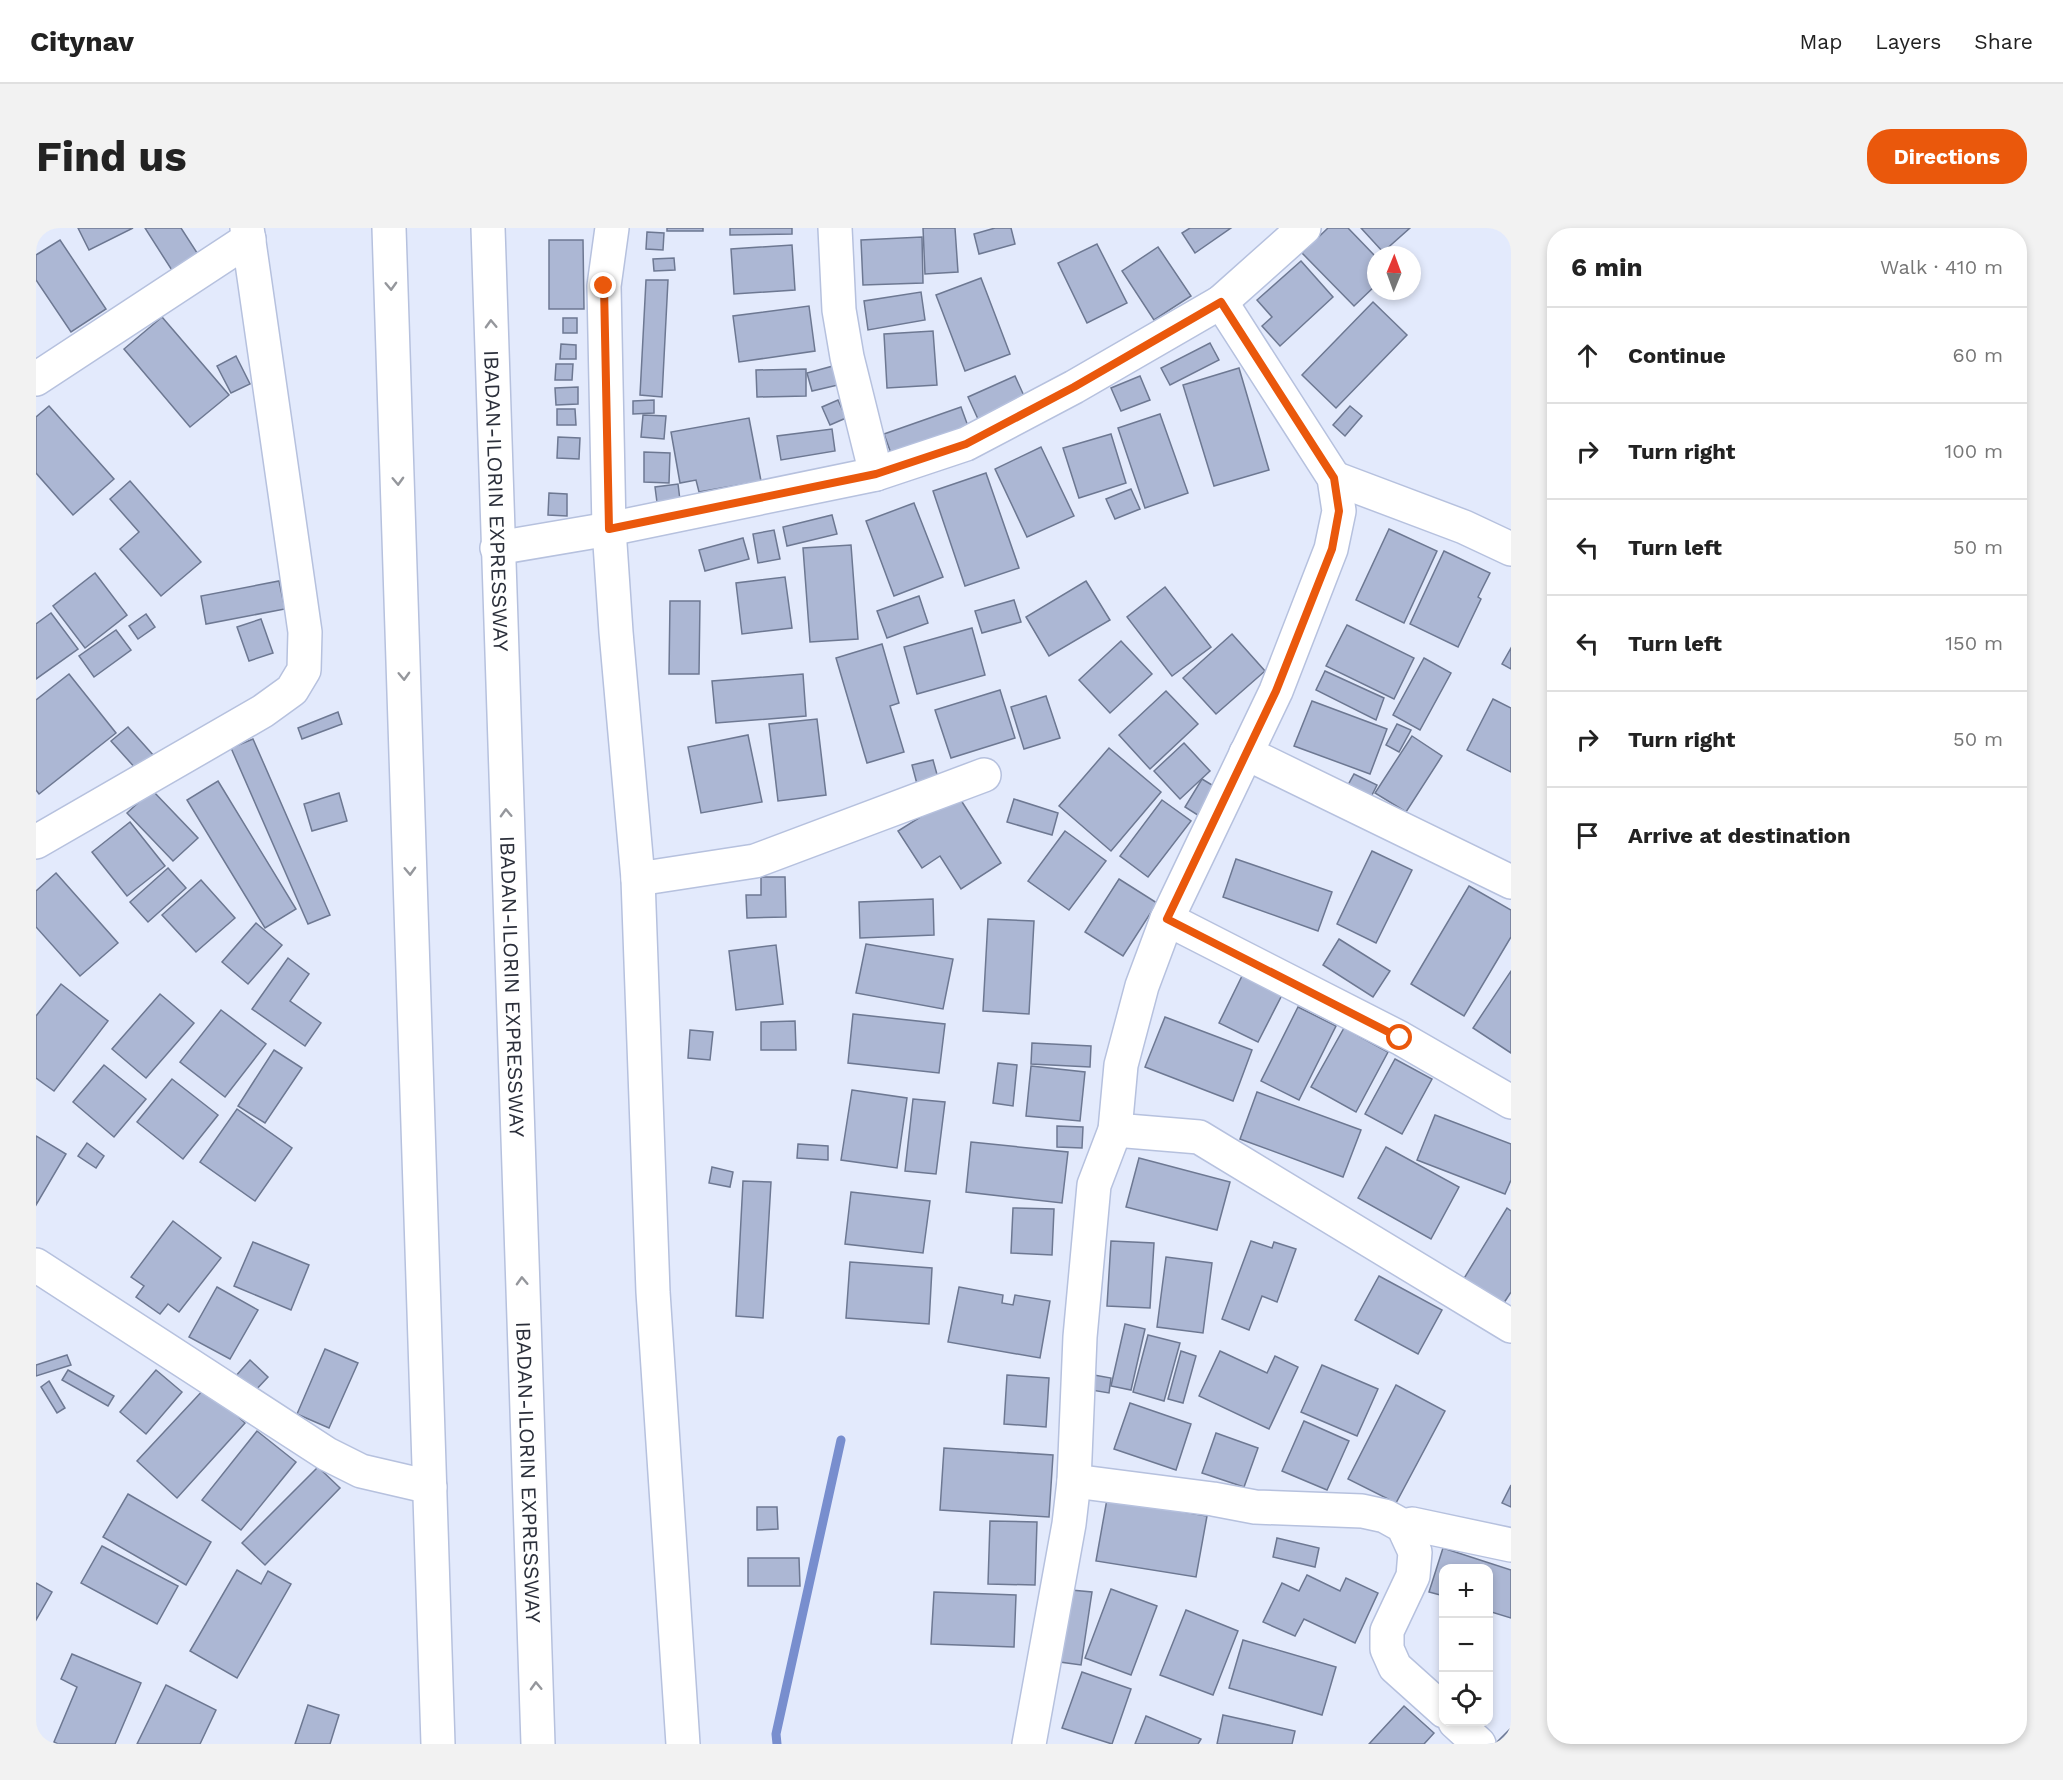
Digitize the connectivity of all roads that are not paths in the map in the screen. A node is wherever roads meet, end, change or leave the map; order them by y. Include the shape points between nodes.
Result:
1 (389, 228) edge
2 (488, 228) edge
3 (612, 228) edge
4 (835, 228) edge
5 (1304, 228) edge
6 (248, 233) edge
7 (1221, 302) junction
8 (36, 379) edge
9 (876, 474) junction
10 (1334, 478) junction
11 (609, 529) junction
12 (497, 548) junction
13 (1511, 549) edge
14 (1246, 753) junction
15 (984, 775) dead end
16 (36, 842) edge
17 (639, 879) junction
18 (1511, 882) edge
19 (1167, 919) junction
20 (1511, 1102) edge
21 (1115, 1130) junction
22 (36, 1265) edge
23 (1511, 1326) edge
24 (1074, 1481) junction
25 (430, 1487) junction
26 (1403, 1526) junction
27 (1511, 1545) edge
28 (1439, 1707) edge
29 (1459, 1726) edge
30 (438, 1744) edge
31 (538, 1744) edge
32 (683, 1744) edge
33 (1029, 1744) edge
34 (1479, 1744) edge

1 -> 25 main road
12 -> 2 main road, IBADAN-ILORIN EXPRESSWAY
3 - 11 main road via 604,286
4 - 9 main road via 839,310
5 - 7 main road
6 - 8 main road
6 - 16 main road via 305,632 304,670 292,690 263,711
7 - 9 main road via 966,444
7 - 10 main road
9 - 11 main road
10 - 13 main road
10 - 14 main road via 1339,511 1332,549 1276,691
11 - 12 main road
11 - 17 main road
31 -> 12 main road, IBADAN-ILORIN EXPRESSWAY
14 - 18 main road
14 - 19 main road
15 - 17 main road via 755,861
17 - 32 main road via 653,1292
19 - 20 main road via 1400,1038
19 - 21 main road via 1142,986 1121,1065
21 - 23 main road via 1199,1137
21 - 24 main road via 1094,1185 1080,1337
22 - 25 main road via 327,1454 361,1471
24 - 26 main road via 1255,1507 1362,1511 1385,1516
24 - 33 main road
25 - 30 main road
26 - 27 main road via 1412,1524
26 - 28 main road via 1415,1552 1413,1576 1387,1631 1387,1649 1395,1667
29 - 34 main road

